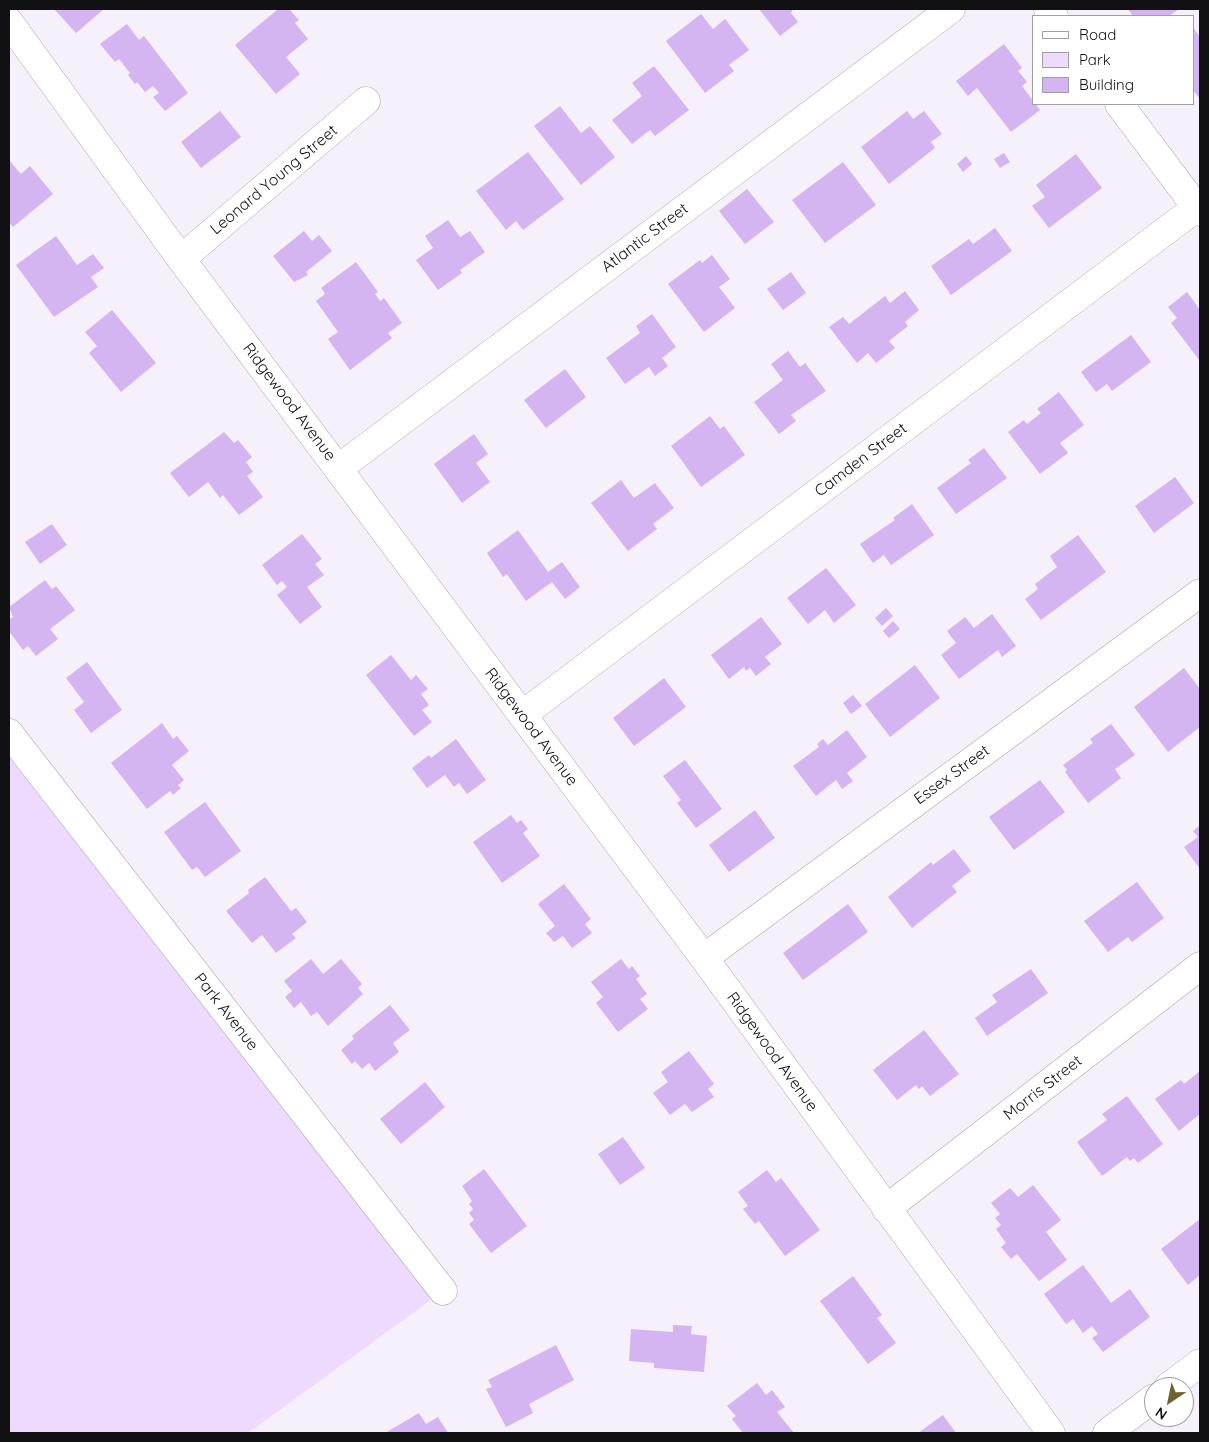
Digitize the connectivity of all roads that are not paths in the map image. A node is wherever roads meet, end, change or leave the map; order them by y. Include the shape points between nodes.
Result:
1 (951, 9) edge
2 (9, 22) edge
3 (366, 101) dead end
4 (1120, 105) edge
5 (1199, 208) edge
6 (181, 259) junction
7 (339, 468) junction
8 (1200, 593) edge
9 (522, 715) junction
10 (9, 733) edge
11 (704, 958) junction
12 (1200, 966) edge
13 (886, 1210) junction
14 (443, 1291) dead end
15 (1200, 1363) edge
16 (1181, 1377) edge
17 (1144, 1405) edge
18 (1051, 1433) edge
19 (1107, 1433) edge

1 - 7 street, Atlantic Street
2 - 6 street, Ridgewood Avenue
3 - 6 street, Leonard Young Street
4 - 5 street
5 - 9 street, Camden Street
6 - 7 street, Ridgewood Avenue
7 - 9 street, Ridgewood Avenue
8 - 11 street, Essex Street
9 - 11 street, Ridgewood Avenue
10 - 14 street, Park Avenue
11 - 13 street, Ridgewood Avenue
12 - 13 street, Morris Street
13 - 18 street, Ridgewood Avenue
15 - 16 street
17 - 19 street

